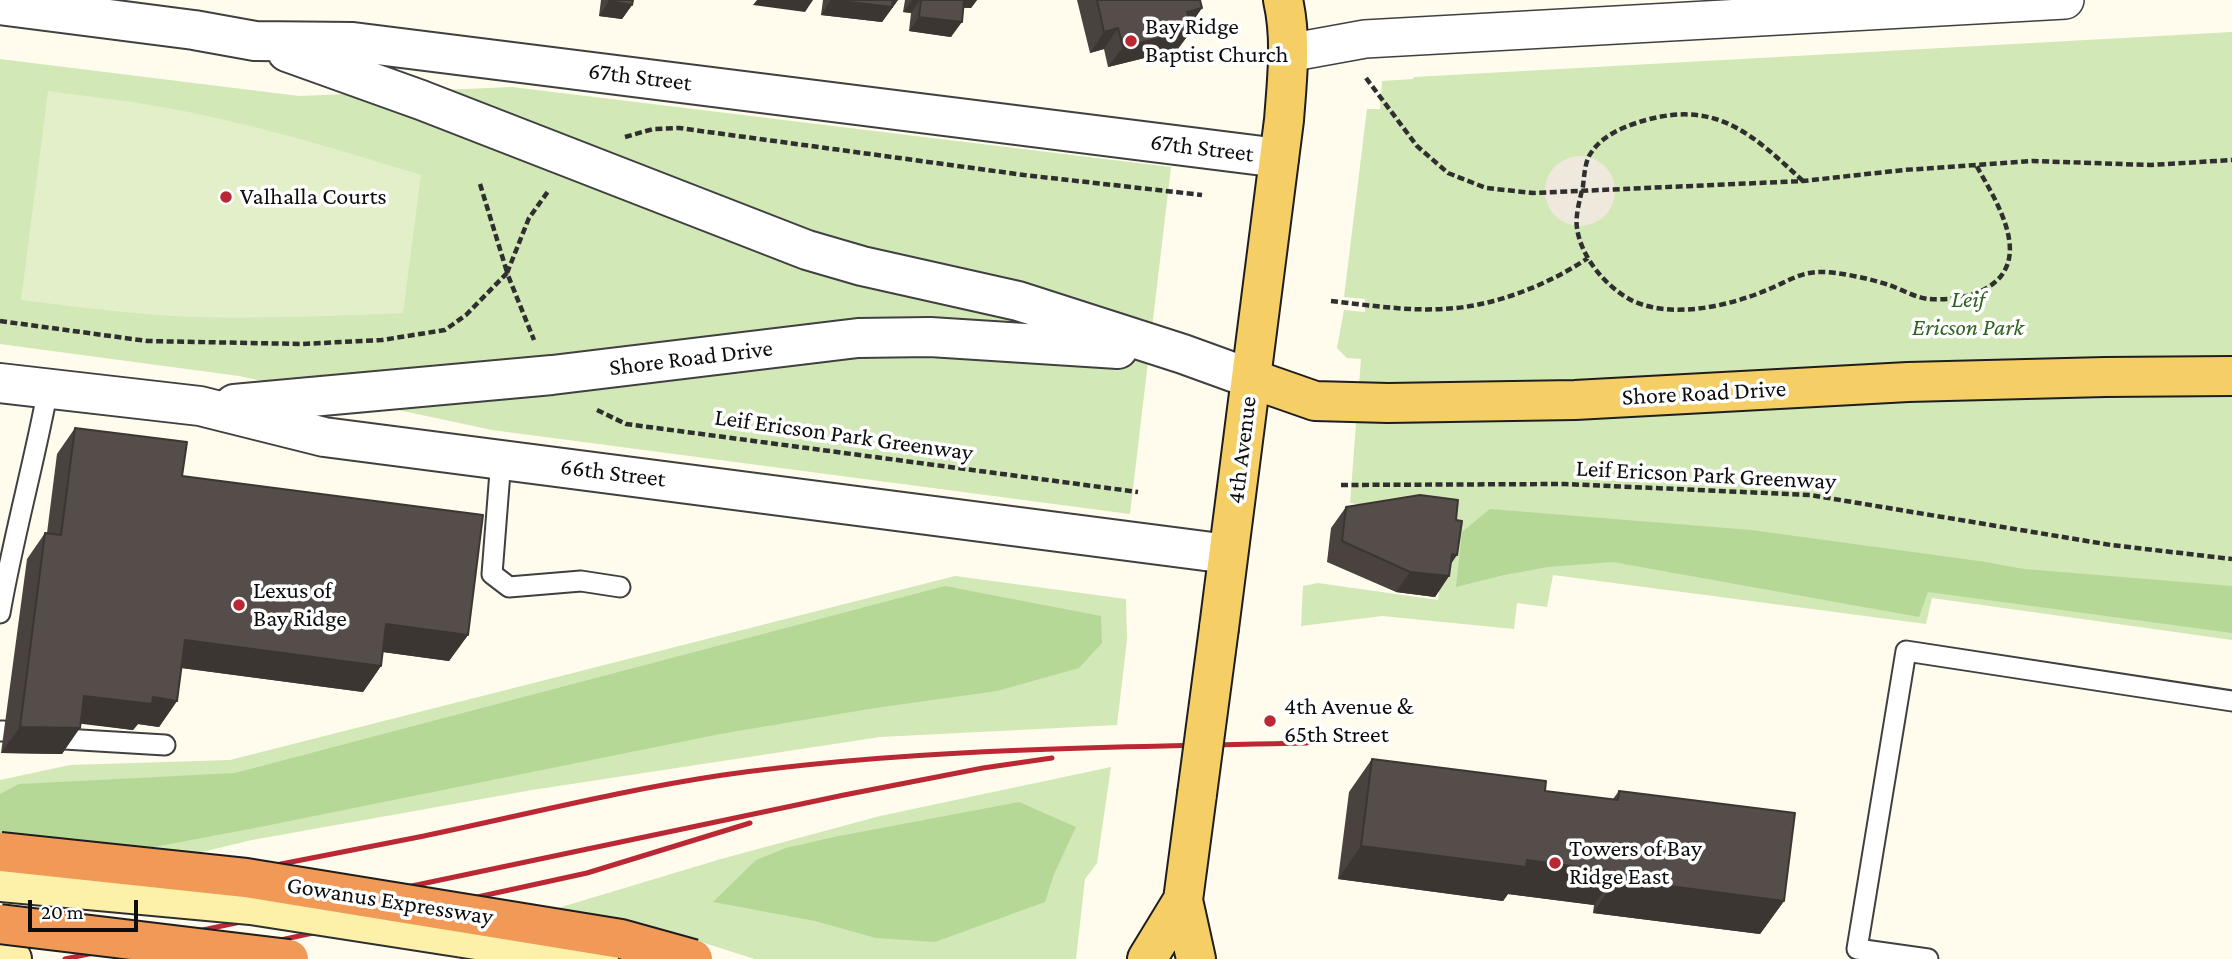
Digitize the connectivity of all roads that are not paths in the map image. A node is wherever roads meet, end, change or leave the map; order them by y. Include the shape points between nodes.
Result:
1 (1283, 0) edge
2 (2065, 0) edge
3 (0, 5) edge
4 (255, 41) junction
5 (1288, 53) junction
6 (1279, 158) junction
7 (1183, 354) junction
8 (2232, 376) edge
9 (1251, 379) junction
10 (0, 383) edge
11 (48, 389) junction
12 (200, 406) junction
13 (501, 458) junction
14 (1228, 554) junction
15 (620, 587) dead end
16 (0, 613) edge
17 (2232, 701) edge
18 (64, 739) edge
19 (165, 745) dead end
20 (0, 836) edge
21 (0, 852) edge
22 (246, 878) junction
23 (0, 882) edge
24 (1183, 900) junction
25 (0, 923) edge
26 (0, 958) edge
27 (12, 959) edge
28 (289, 959) edge
29 (599, 959) edge
30 (693, 959) edge
31 (1147, 959) edge
32 (1196, 959) edge
33 (1928, 959) edge

1 - 5 main road, 4th Avenue
2 - 5 street via 1365,39
3 - 4 street, 67th Street
4 - 6 street, 67th Street via 353,41
4 - 7 street, Shore Road Drive via 445,109 807,250 874,270 1018,301
5 - 6 main road, 4th Avenue
6 - 9 main road, 4th Avenue
7 - 9 street, Shore Road Drive
7 - 12 street, Shore Road Drive via 1010,340 858,338 552,375
8 - 9 main road, Shore Road Drive via 1908,382 1562,401 1401,403 1315,401
9 - 14 main road, 4th Avenue
10 - 11 street, 66th Street
11 - 12 street, 66th Street
11 - 16 lane
12 - 13 street, 66th Street via 324,437
13 - 14 street, 66th Street
13 - 15 lane via 492,574 509,587 581,581
14 - 24 main road, 4th Avenue, bridge
17 - 33 lane via 1906,651 1857,948
18 - 19 lane
20 - 22 highway, bridge
21 - 22 highway, Gowanus Expressway, bridge
22 - 30 highway, Gowanus Expressway, bridge via 621,939
23 - 29 main road, bridge via 251,905
24 - 31 main road, 4th Avenue
24 - 32 main road, 4th Avenue
25 - 28 highway, bridge
26 - 27 main road

